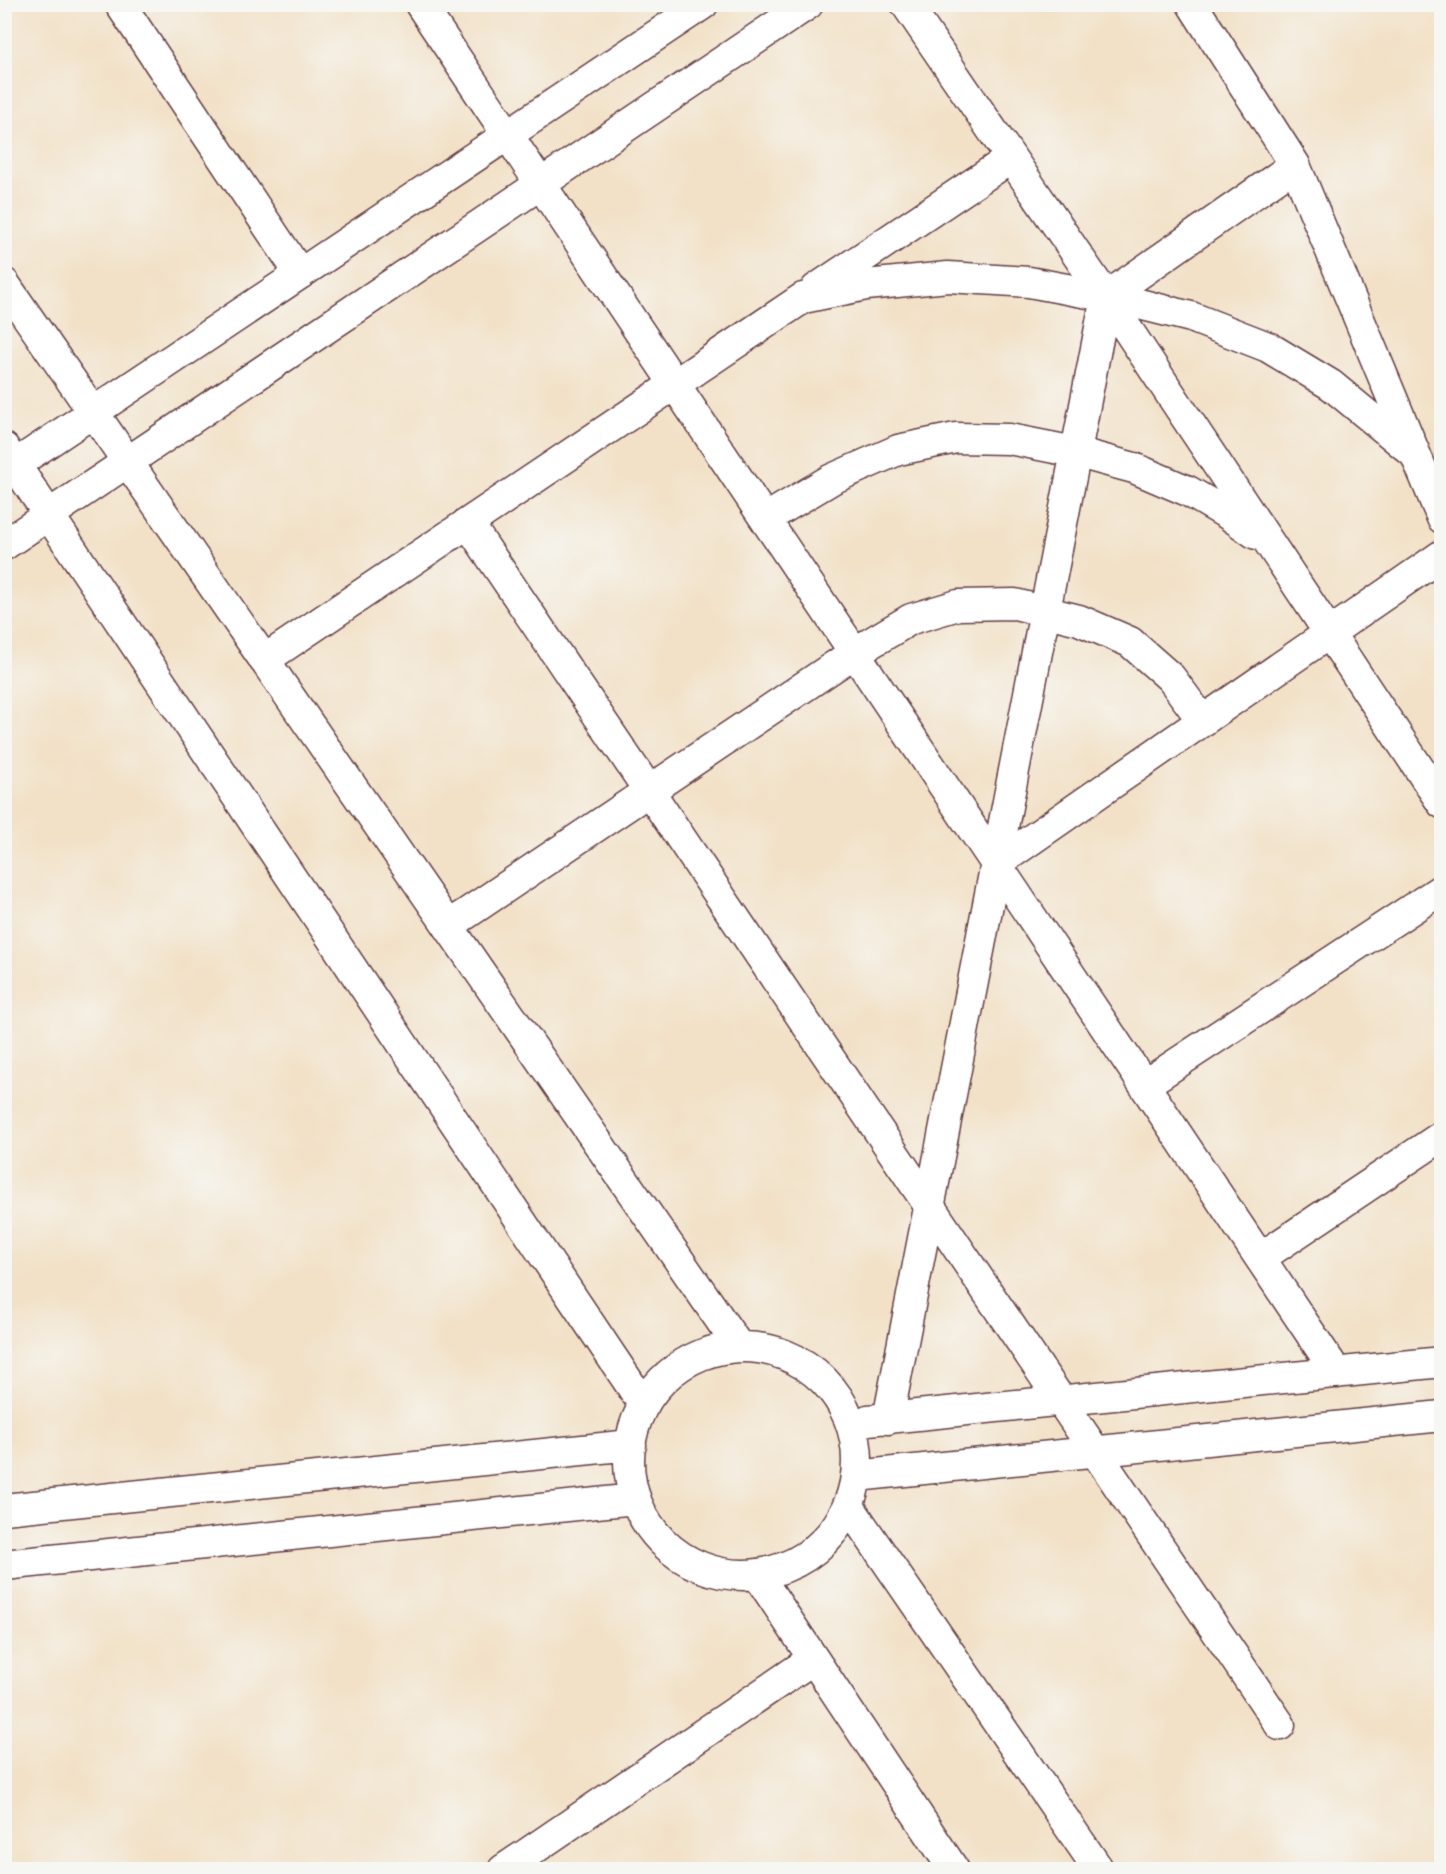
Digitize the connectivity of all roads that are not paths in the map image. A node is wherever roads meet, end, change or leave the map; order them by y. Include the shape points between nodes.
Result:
1 (120, 4) edge
2 (420, 4) edge
3 (703, 4) edge
4 (808, 4) edge
5 (906, 4) edge
6 (1192, 4) edge
7 (507, 135) junction
8 (1011, 158) junction
9 (1295, 165) junction
10 (540, 185) junction
11 (300, 274) junction
12 (4, 283) edge
13 (1106, 297) junction
14 (803, 298) junction
15 (674, 385) junction
16 (94, 412) junction
17 (1075, 452) junction
18 (1415, 454) junction
19 (8, 462) edge
20 (128, 462) junction
21 (49, 515) junction
22 (1442, 518) edge
23 (765, 519) junction
24 (468, 523) junction
25 (1269, 543) junction
26 (4, 545) edge
27 (1442, 555) edge
28 (1045, 611) junction
29 (1329, 633) junction
30 (854, 653) junction
31 (264, 660) junction
32 (1203, 721) junction
33 (649, 791) junction
34 (1442, 803) edge
35 (996, 864) junction
36 (1442, 889) edge
37 (448, 926) junction
38 (1144, 1085) junction
39 (1442, 1136) edge
40 (929, 1206) junction
41 (1260, 1258) junction
42 (739, 1347) junction
43 (1442, 1362) edge
44 (1336, 1372) junction
45 (1061, 1401) junction
46 (644, 1405) junction
47 (1442, 1416) edge
48 (888, 1419) junction
49 (850, 1422) junction
50 (631, 1445) junction
51 (1095, 1452) junction
52 (856, 1476) junction
53 (635, 1499) junction
54 (848, 1505) junction
55 (4, 1509) edge
56 (4, 1565) edge
57 (757, 1574) junction
58 (813, 1659) junction
59 (1280, 1725) dead end
60 (940, 1865) edge
61 (503, 1869) edge
62 (1100, 1869) edge

1 - 11 street
2 - 7 street
3 - 7 street
4 - 10 street
5 - 8 street
6 - 9 street
7 - 10 street
7 - 11 street
8 - 13 street
8 - 14 street
9 - 13 street
9 - 18 street
10 - 15 street
10 - 20 street
11 - 16 street
12 - 16 street
13 - 14 street via 1029,282 948,277 866,285
13 - 17 street
13 - 18 street via 1191,317 1268,347 1331,385
13 - 25 street
14 - 15 street
15 - 23 street
15 - 24 street
16 - 19 street
16 - 20 street
17 - 23 street via 988,438 956,438 898,450 832,479
17 - 25 street via 1134,468 1188,491
17 - 28 street
18 - 22 street
19 - 21 street
20 - 21 street
20 - 31 street
21 - 26 street
21 - 46 street
23 - 30 street
24 - 31 street
24 - 33 street
25 - 29 street
27 - 29 street
28 - 30 street via 1015,604 958,604 911,619
28 - 32 street via 1079,620 1130,642 1171,678
28 - 35 street
29 - 32 street
29 - 34 street
30 - 33 street
30 - 35 street
31 - 37 street
32 - 35 street
33 - 37 street
33 - 40 street
35 - 38 street
35 - 40 street
36 - 38 street
37 - 42 street
38 - 41 street
39 - 41 street
40 - 45 street
40 - 48 street
41 - 44 street
42 - 46 street via 710,1352 689,1361 654,1389
42 - 49 street via 754,1347 798,1360 832,1389
43 - 44 street
44 - 45 street
45 - 48 street
45 - 51 street
46 - 50 street
47 - 51 street
48 - 49 street
49 - 52 street via 857,1451
50 - 53 street via 629,1473
50 - 55 street
51 - 52 street
51 - 59 street
52 - 54 street
53 - 56 street
53 - 57 street via 654,1534 688,1562 730,1575
54 - 57 street via 830,1535 814,1551 795,1563
54 - 62 street
57 - 58 street
58 - 60 street
58 - 61 street

